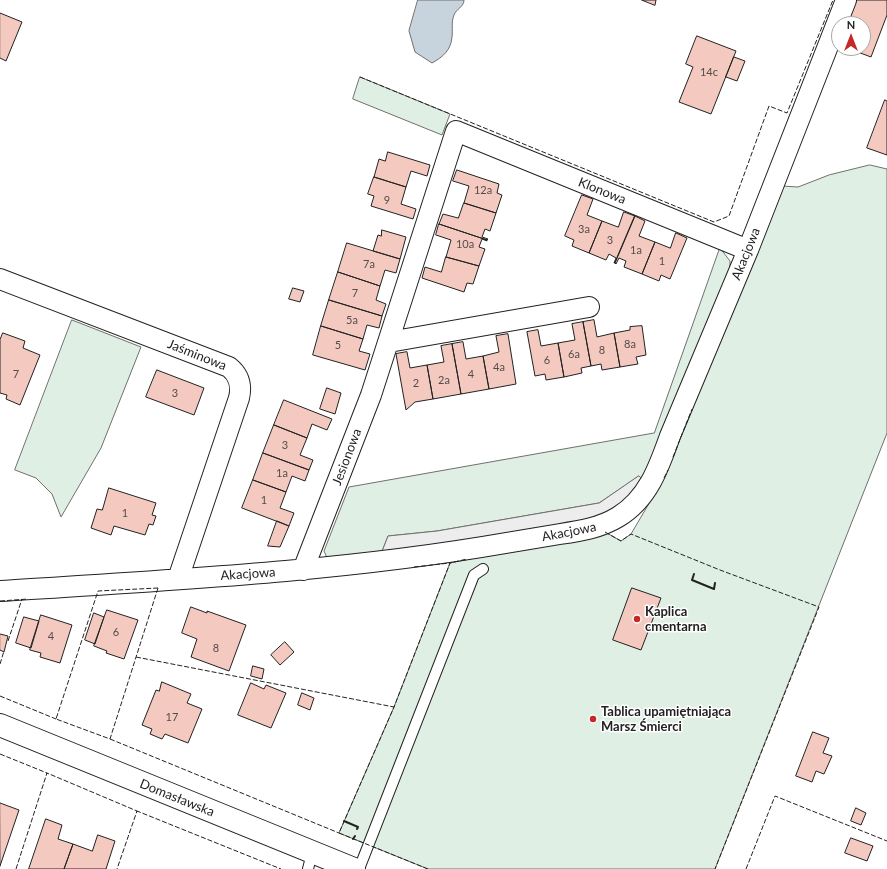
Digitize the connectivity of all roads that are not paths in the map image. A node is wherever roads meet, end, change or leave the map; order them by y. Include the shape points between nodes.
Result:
1 (846, 0) edge
2 (456, 131) joint
3 (748, 250) junction
4 (0, 279) edge
5 (589, 307) dead end
6 (389, 342) junction
7 (484, 569) dead end
8 (303, 570) junction
9 (178, 579) junction
10 (0, 591) edge
11 (0, 725) edge
12 (310, 861) edge
13 (354, 869) edge
14 (359, 869) edge

1 - 3 street, Akacjowa
2 - 3 street, Klonowa
2 - 6 street, Jesionowa
3 - 8 street, Akacjowa via 660,463 636,503 617,518 592,528 486,547
4 - 9 street, Jaśminowa via 229,367 238,376 241,390 239,398
5 - 6 street
6 - 8 street, Jesionowa via 371,396
7 - 14 lane via 474,575
8 - 9 street, Akacjowa
9 - 10 street, Akacjowa
11 - 12 street, Domasławska
12 - 13 street, Domasławska

